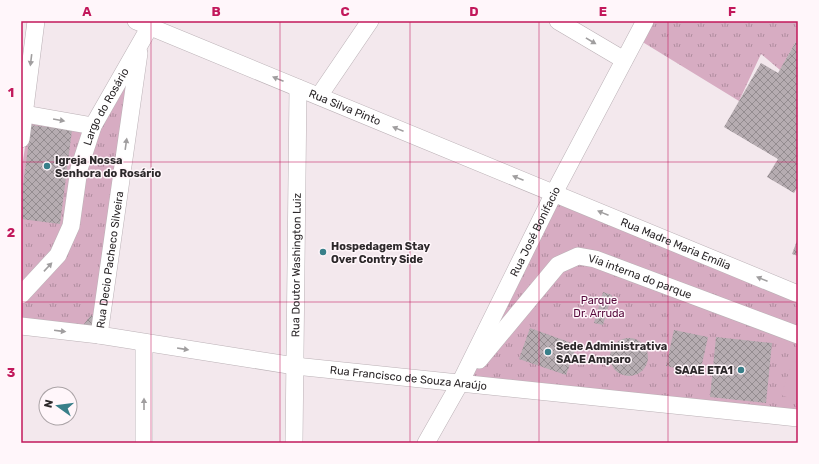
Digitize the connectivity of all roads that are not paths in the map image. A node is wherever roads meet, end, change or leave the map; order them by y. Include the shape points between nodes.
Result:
1 (36, 21) edge
2 (370, 21) edge
3 (558, 21) edge
4 (645, 21) edge
5 (146, 23) edge
6 (140, 42) junction
7 (624, 60) junction
8 (298, 88) junction
9 (319, 96) junction
10 (25, 114) junction
11 (93, 126) junction
12 (21, 139) edge
13 (554, 193) junction
14 (798, 294) edge
15 (21, 295) edge
16 (21, 326) edge
17 (99, 335) junction
18 (798, 335) edge
19 (144, 343) junction
20 (295, 366) junction
21 (460, 383) junction
22 (798, 418) edge
23 (144, 443) edge
24 (294, 443) edge
25 (426, 443) edge

1 -> 10 street
2 - 9 street
3 -> 7 street
4 - 7 street, Rua José Bonifacio
5 - 6 street, Largo do Rosário
8 -> 5 street, Rua Silva Pinto
6 - 11 street, Largo do Rosário
17 -> 6 street, Rua Decio Pacheco Silveira
7 - 13 street, Rua José Bonifacio
8 - 9 street, Rua Silva Pinto
8 - 20 street, Rua Doutor Washington Luiz
13 -> 9 street, Rua Silva Pinto
10 -> 11 street
10 - 12 street
15 -> 11 street, Largo do Rosário via 58,255 71,226 79,170
14 -> 13 street, Rua Madre Maria Emília
13 - 21 street, Rua José Bonifacio
16 -> 17 street, Rua Francisco de Souza Araújo
17 - 19 street, Rua Francisco de Souza Araújo
18 - 21 street, Via interna do parque via 595,259 578,256 558,265
19 -> 20 street, Rua Francisco de Souza Araújo
23 -> 19 street
20 - 21 street, Rua Francisco de Souza Araújo
20 - 24 street, Rua Doutor Washington Luiz
21 - 22 street, Rua Francisco de Souza Araújo
21 - 25 street, Rua José Bonifacio

